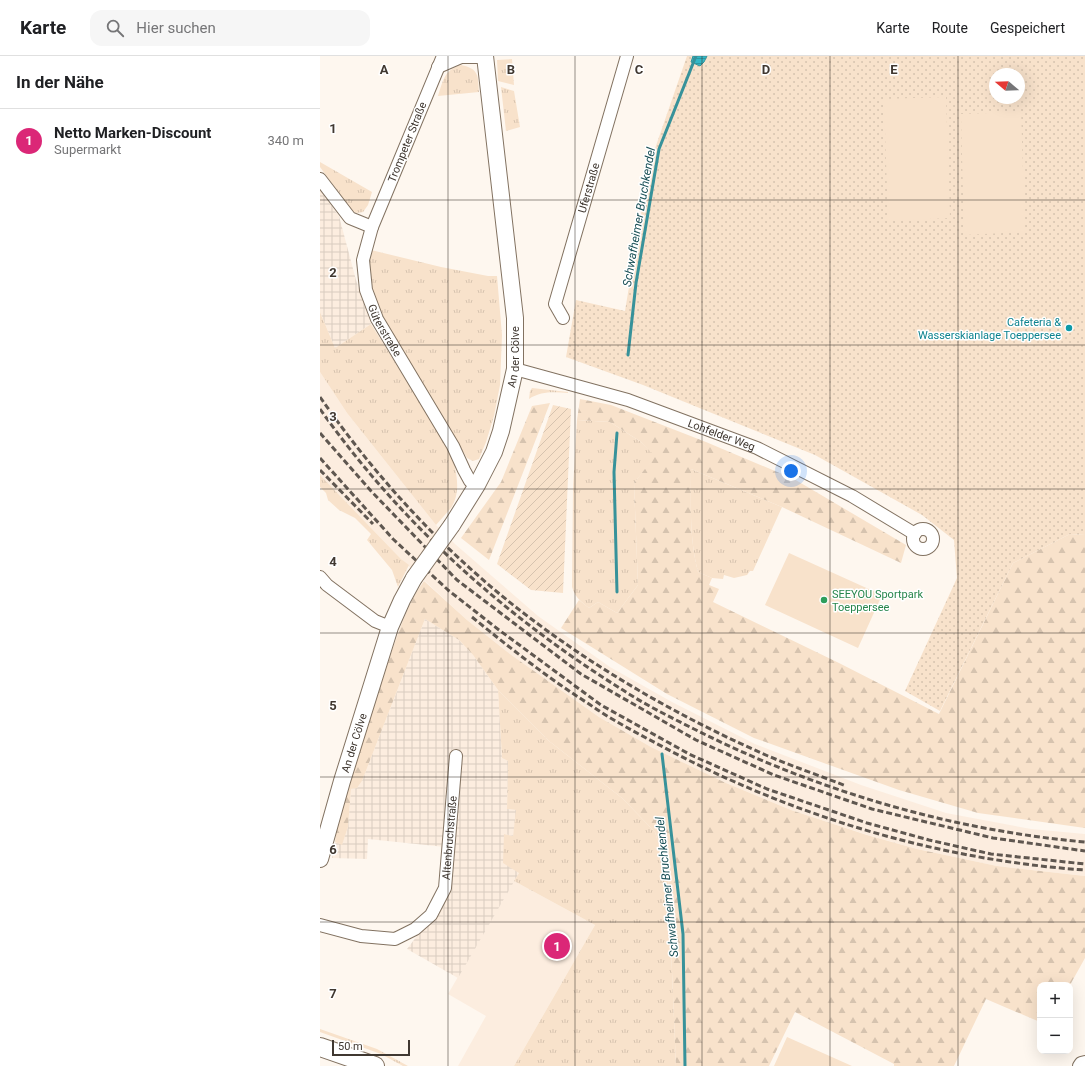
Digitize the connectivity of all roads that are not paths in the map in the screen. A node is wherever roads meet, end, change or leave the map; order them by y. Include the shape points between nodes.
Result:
1 (627, 56) edge
2 (485, 57) edge
3 (440, 61) edge
4 (320, 179) edge
5 (372, 227) junction
6 (563, 318) dead end
7 (515, 369) junction
8 (477, 485) junction
9 (915, 534) dead end
10 (322, 579) edge
11 (390, 627) junction
12 (456, 756) dead end
13 (320, 859) edge
14 (320, 925) edge
15 (320, 1047) edge
16 (1085, 1062) edge
17 (375, 1066) edge
18 (1079, 1066) edge

1 - 6 street, Uferstraße via 555,304
2 - 3 street, An der Cölve via 461,57
2 - 7 street, An der Cölve via 515,318
3 - 5 street, Trompeter Straße
4 - 5 street via 350,218
5 - 8 street, Güterstraße via 363,260 366,290 377,319 454,446 470,481
7 - 8 street, An der Cölve via 501,431 494,452
7 - 9 street, Lohfelder Weg via 628,400 758,448 852,496
8 - 11 street, An der Cölve, bridge via 414,578
10 - 11 street via 375,621
11 - 13 street, An der Cölve
12 - 14 street, Altenbruchstraße via 445,888 431,915 415,929 395,939 361,936
15 - 17 main road
16 - 18 street

